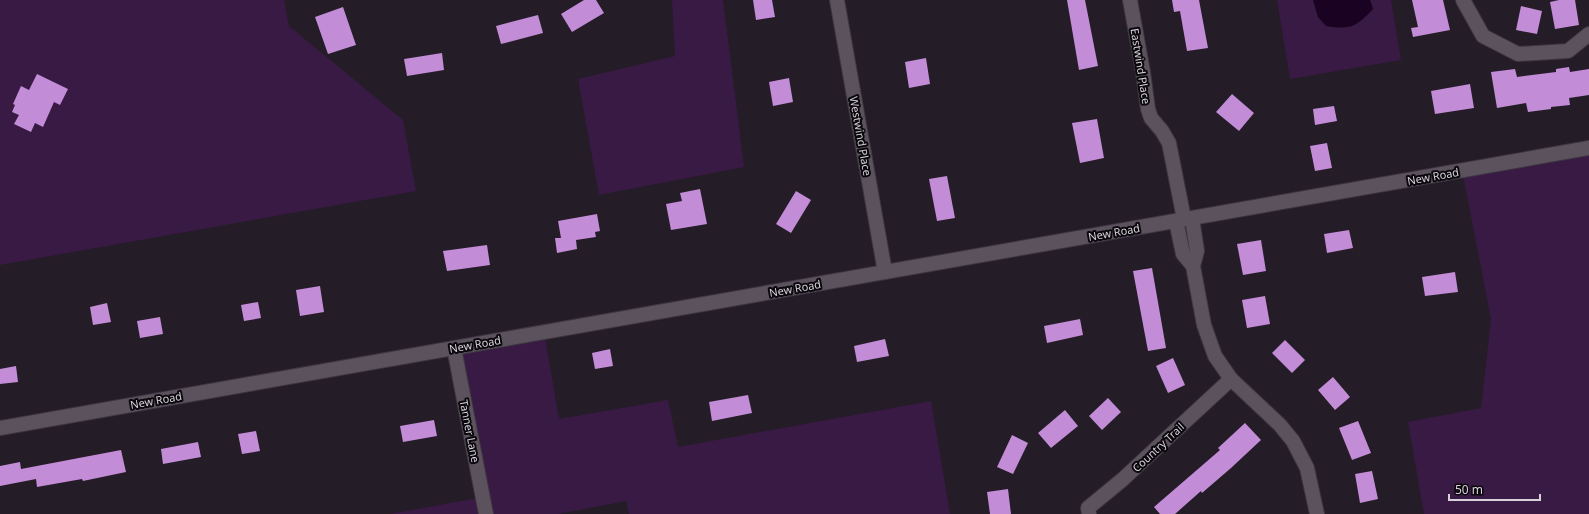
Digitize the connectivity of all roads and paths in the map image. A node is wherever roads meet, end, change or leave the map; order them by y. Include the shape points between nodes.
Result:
1 (837, 0) edge
2 (1130, 0) edge
3 (1463, 0) edge
4 (1589, 34) edge
5 (1589, 148) edge
6 (1184, 220) junction
7 (885, 272) junction
8 (454, 348) junction
9 (1231, 379) junction
10 (0, 428) edge
11 (486, 514) edge
12 (1089, 514) edge
13 (1317, 514) edge

1 - 7 street, Westwind Place
2 - 6 street, Eastwind Place via 1148,110 1169,143
3 - 4 street via 1483,36 1518,54 1568,51
5 - 6 street, New Road
6 - 7 street, New Road
6 - 9 street, Eastwind Place via 1197,251 1193,266 1209,342
7 - 8 street, New Road
8 - 10 street, New Road
8 - 11 street, Tanner Lane
9 - 12 street, Country Trail via 1088,508
9 - 13 street via 1293,441 1307,468

